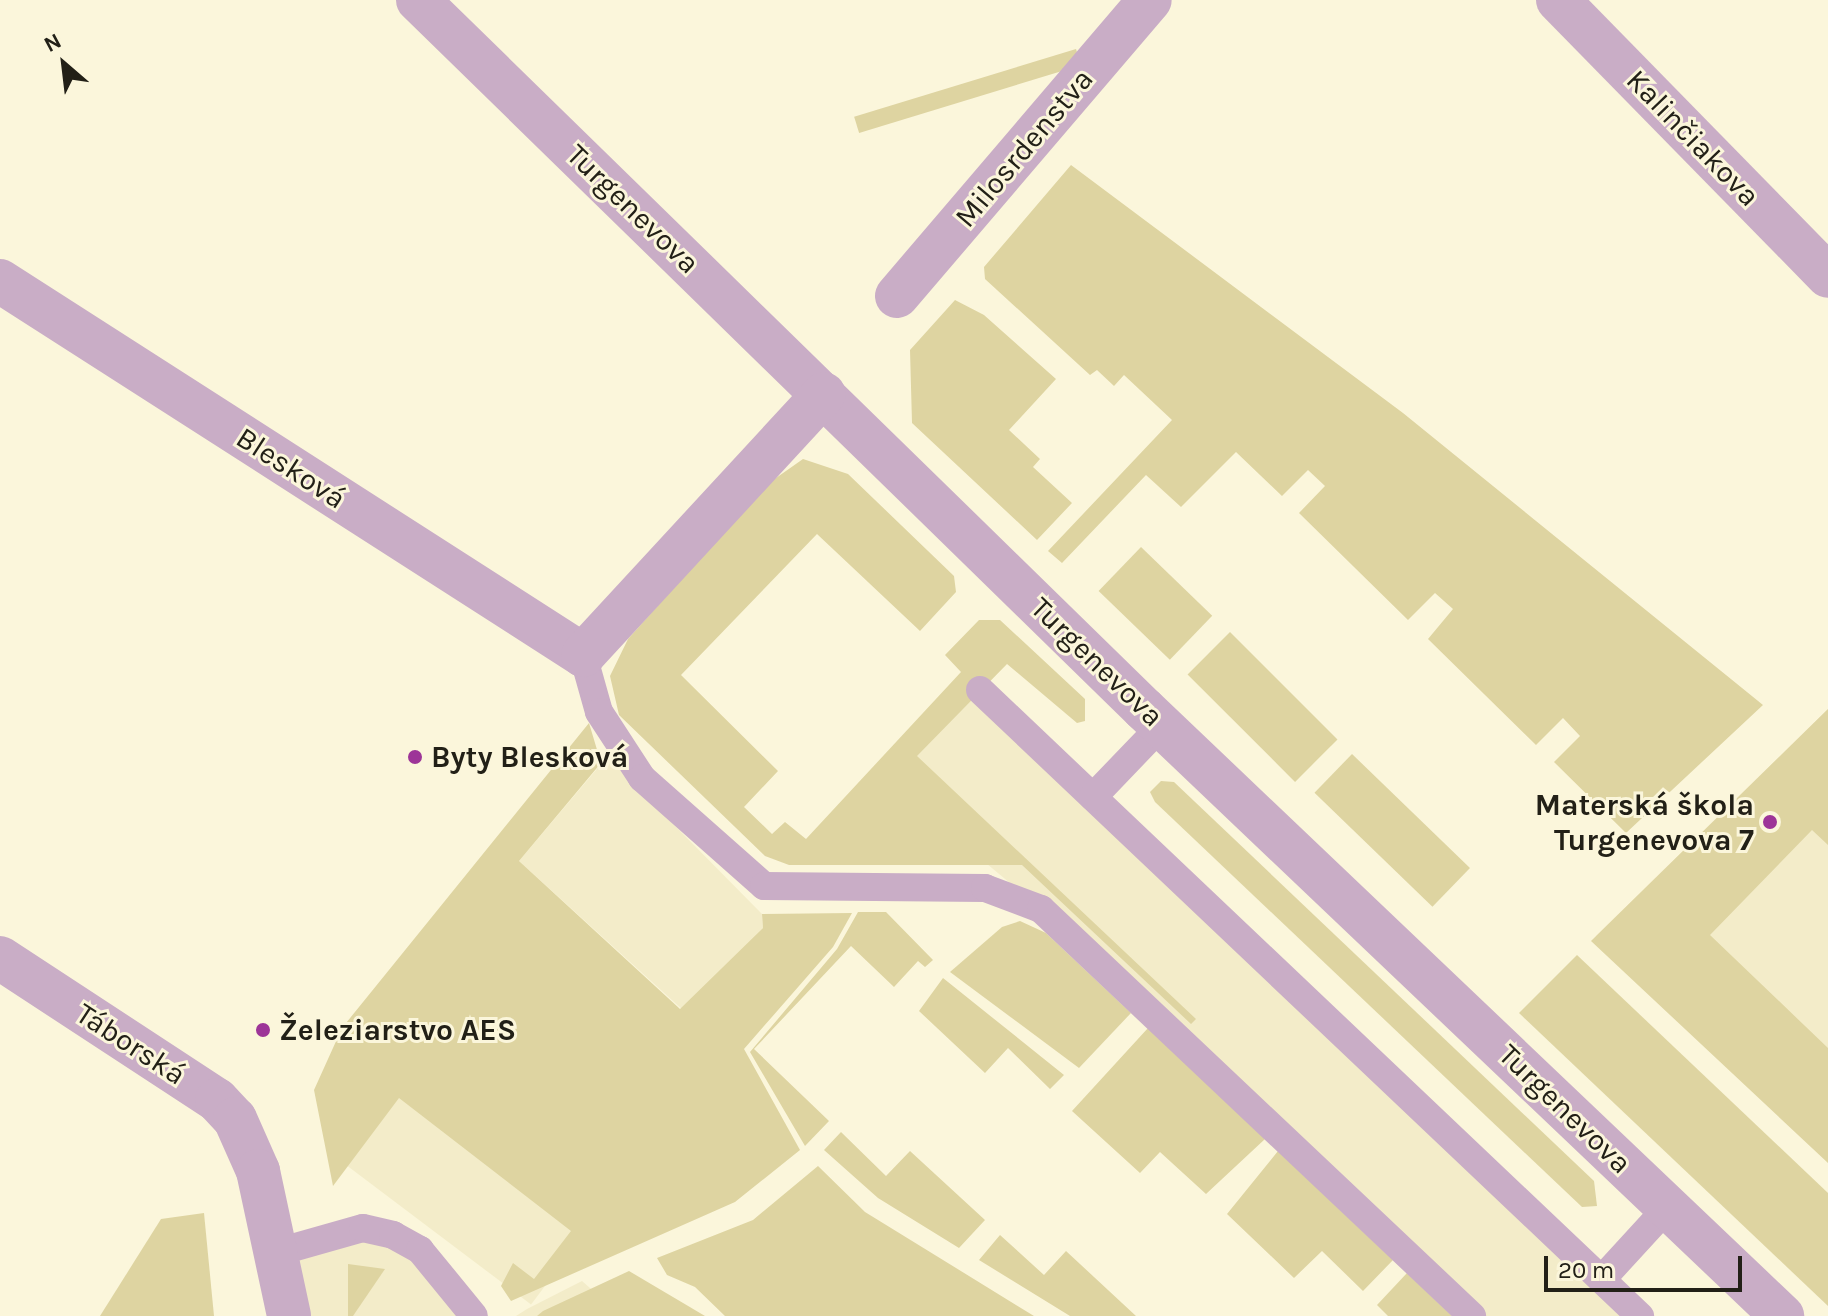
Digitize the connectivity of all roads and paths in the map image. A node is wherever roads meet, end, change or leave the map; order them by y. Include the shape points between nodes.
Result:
1 (418, 0) edge
2 (1150, 0) edge
3 (1558, 0) edge
4 (1828, 276) edge
5 (0, 281) edge
6 (897, 296) dead end
7 (824, 394) junction
8 (583, 655) junction
9 (980, 690) dead end
10 (1162, 725) junction
11 (1093, 797) junction
12 (0, 958) edge
13 (1668, 1207) junction
14 (278, 1252) junction
15 (1602, 1279) junction
16 (289, 1316) edge
17 (474, 1316) edge
18 (1472, 1316) edge
19 (1640, 1316) edge
20 (1782, 1316) edge

1 - 7 street, Turgenevova
2 - 6 street, Milosrdenstva
3 - 4 street, Kalinčiakova
5 - 8 street, Blesková
7 - 8 street
7 - 10 street, Turgenevova
8 - 18 lane via 599,712 642,778 764,886 985,888 1041,909
9 - 11 lane
10 - 11 lane
10 - 13 street, Turgenevova
11 - 15 lane
12 - 14 street, Táborská via 217,1100 249,1144
13 - 15 lane
13 - 20 street, Turgenevova
14 - 16 street
14 - 17 lane via 363,1228 393,1235 420,1250
15 - 19 lane

